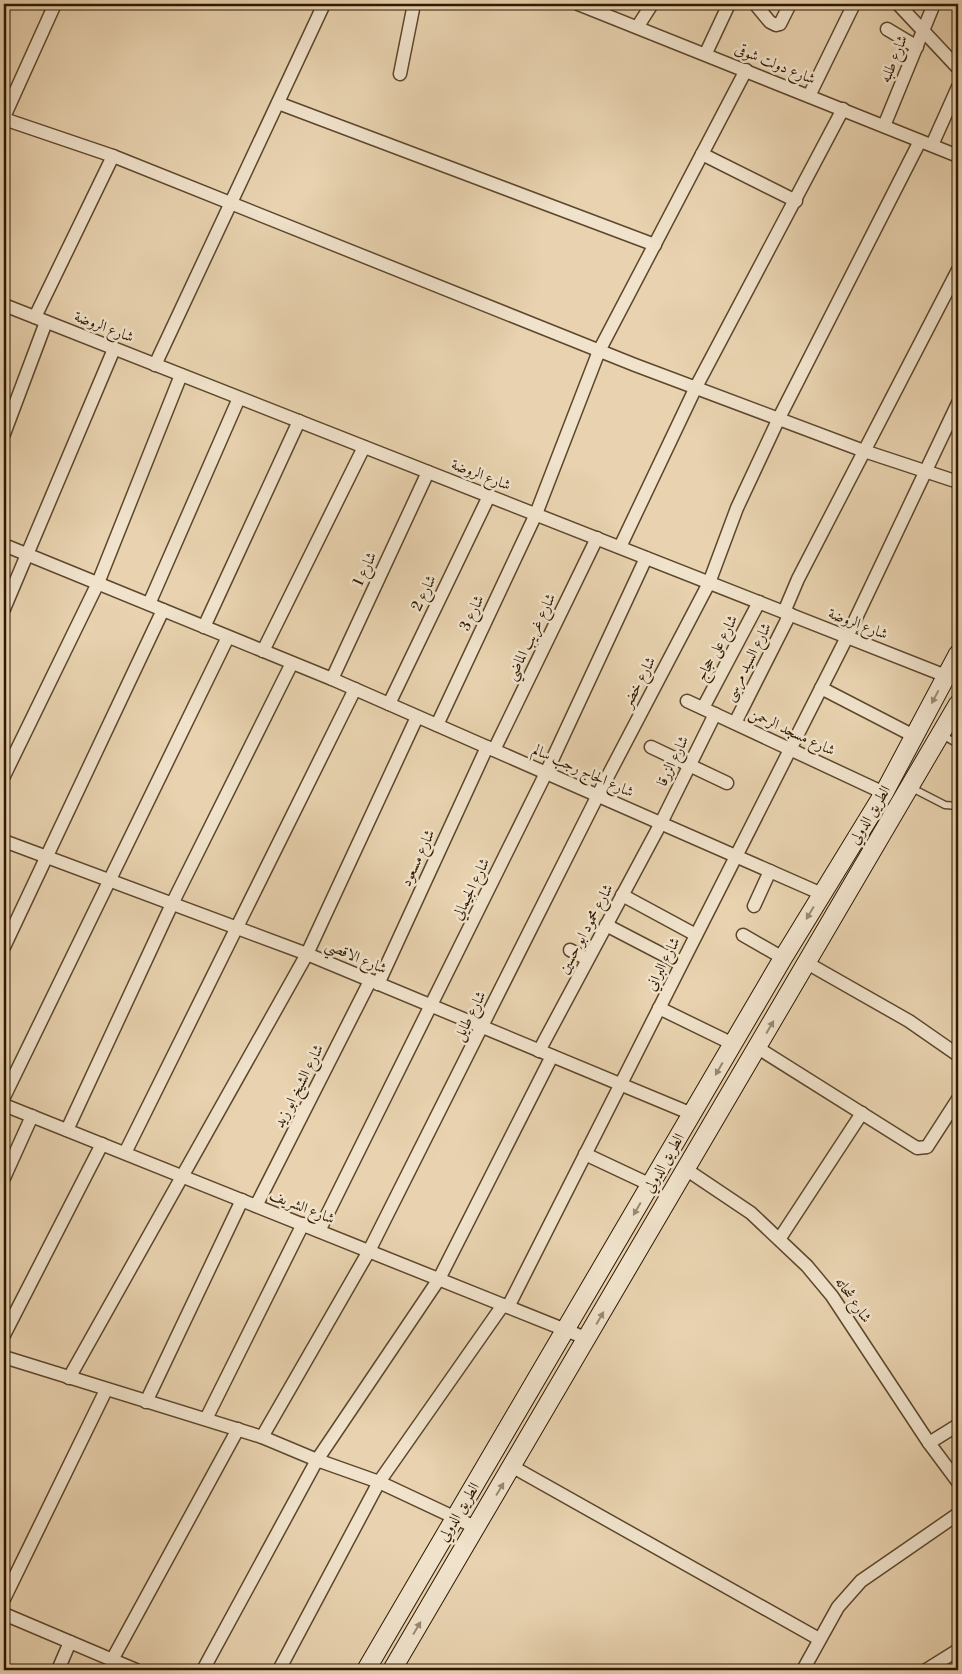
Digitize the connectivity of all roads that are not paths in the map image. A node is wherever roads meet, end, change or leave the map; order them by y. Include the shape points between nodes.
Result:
1 (55, 4) edge
2 (324, 4) edge
3 (414, 4) edge
4 (578, 4) edge
5 (652, 4) edge
6 (729, 4) edge
7 (756, 4) edge
8 (790, 4) edge
9 (854, 4) edge
10 (898, 4) edge
11 (934, 4) edge
12 (638, 26) junction
13 (887, 29) dead end
14 (924, 29) junction
15 (916, 47) junction
16 (706, 54) junction
17 (958, 68) edge
18 (746, 70) junction
19 (400, 74) dead end
20 (958, 87) edge
21 (809, 96) junction
22 (278, 103) junction
23 (843, 109) junction
24 (4, 118) edge
25 (884, 126) junction
26 (926, 143) junction
27 (702, 154) junction
28 (112, 156) junction
29 (958, 156) edge
30 (796, 201) junction
31 (230, 204) junction
32 (655, 245) junction
33 (958, 270) edge
34 (4, 305) edge
35 (41, 320) junction
36 (114, 348) junction
37 (599, 351) junction
38 (155, 364) junction
39 (182, 375) junction
40 (696, 387) junction
41 (240, 398) junction
42 (958, 403) edge
43 (779, 418) junction
44 (299, 421) junction
45 (4, 434) edge
46 (364, 447) junction
47 (864, 451) junction
48 (926, 470) junction
49 (428, 472) junction
50 (958, 482) edge
51 (488, 496) junction
52 (536, 514) junction
53 (597, 538) junction
54 (4, 544) edge
55 (620, 547) junction
56 (27, 554) junction
57 (646, 558) junction
58 (98, 583) junction
59 (709, 583) junction
60 (759, 602) junction
61 (149, 604) junction
62 (4, 608) edge
63 (163, 610) junction
64 (787, 613) junction
65 (204, 627) junction
66 (228, 636) junction
67 (847, 636) junction
68 (263, 651) junction
69 (958, 654) edge
70 (292, 663) junction
71 (946, 676) junction
72 (332, 679) junction
73 (821, 688) junction
74 (355, 690) junction
75 (687, 701) dead end
76 (388, 704) junction
77 (958, 704) edge
78 (703, 708) junction
79 (715, 714) junction
80 (418, 717) junction
81 (735, 723) junction
82 (437, 725) junction
83 (941, 734) junction
84 (914, 736) junction
85 (958, 744) edge
86 (651, 748) dead end
87 (491, 749) junction
88 (790, 749) junction
89 (689, 765) junction
90 (546, 773) junction
91 (4, 776) edge
92 (728, 783) dead end
93 (910, 786) junction
94 (884, 793) junction
95 (598, 795) junction
96 (958, 806) edge
97 (661, 823) junction
98 (4, 841) edge
99 (736, 856) junction
100 (47, 857) junction
101 (770, 871) junction
102 (109, 881) junction
103 (825, 889) junction
104 (847, 894) junction
105 (622, 895) junction
106 (172, 904) junction
107 (754, 906) dead end
108 (606, 925) junction
109 (238, 929) junction
110 (696, 935) junction
111 (743, 935) dead end
112 (4, 947) edge
113 (570, 950) dead end
114 (307, 954) junction
115 (783, 958) junction
116 (587, 960) junction
117 (807, 963) junction
118 (681, 964) junction
119 (374, 982) junction
120 (432, 1006) junction
121 (659, 1008) junction
122 (482, 1027) junction
123 (733, 1044) junction
124 (758, 1048) junction
125 (540, 1051) junction
126 (958, 1055) edge
127 (552, 1056) junction
128 (621, 1085) junction
129 (4, 1097) edge
130 (958, 1099) edge
131 (4, 1105) edge
132 (862, 1113) junction
133 (32, 1116) junction
134 (688, 1121) junction
135 (67, 1130) junction
136 (704, 1140) junction
137 (102, 1144) junction
138 (126, 1153) junction
139 (585, 1154) junction
140 (687, 1170) junction
141 (184, 1177) junction
142 (4, 1178) edge
143 (651, 1185) junction
144 (242, 1200) junction
145 (256, 1206) junction
146 (303, 1224) junction
147 (319, 1231) junction
148 (780, 1238) junction
149 (370, 1251) junction
150 (439, 1279) junction
151 (506, 1306) junction
152 (567, 1330) junction
153 (4, 1336) edge
154 (588, 1339) junction
155 (4, 1357) edge
156 (70, 1378) junction
157 (106, 1390) junction
158 (146, 1402) junction
159 (206, 1419) junction
160 (958, 1425) edge
161 (238, 1429) junction
162 (262, 1437) junction
163 (929, 1443) junction
164 (317, 1460) junction
165 (513, 1467) junction
166 (380, 1482) junction
167 (958, 1482) edge
168 (958, 1514) edge
169 (455, 1518) junction
170 (477, 1528) junction
171 (4, 1599) edge
172 (4, 1614) edge
173 (819, 1639) junction
174 (70, 1642) junction
175 (954, 1652) edge
176 (112, 1660) junction
177 (958, 1666) edge
178 (58, 1670) edge
179 (136, 1670) edge
180 (203, 1670) edge
181 (279, 1670) edge
182 (366, 1670) edge
183 (392, 1670) edge
184 (803, 1670) edge
185 (926, 1670) edge

1 - 24 street
2 - 22 street
3 - 19 street
4 - 12 street, شارع دولت شوقى
5 - 12 street
6 - 16 street
7 - 8 street via 776,25 780,24
9 - 21 street
10 - 14 street
11 - 14 street, شارع طلبه
12 - 16 street, شارع دولت شوقى
13 - 15 street
14 - 15 street, شارع طلبه
14 - 17 street
15 - 25 street, شارع طلبه
16 - 18 street, شارع دولت شوقى
18 - 21 street, شارع دولت شوقى
18 - 27 street, شارع 3
20 - 26 street, شارع خضر
21 - 23 street, شارع دولت شوقى
22 - 31 street
22 - 32 street
23 - 25 street, شارع دولت شوقى
23 - 30 street
24 - 28 street
25 - 26 street, شارع دولت شوقى
26 - 29 street, شارع دولت شوقى
26 - 43 street, شارع خضر
27 - 30 street
27 - 32 street, شارع 3
28 - 31 street
28 - 35 street
30 - 40 street
31 - 37 street
31 - 38 street
32 - 37 street, شارع 3
33 - 47 street, شارع السيد مرسى
34 - 35 street, شارع الروضة
35 - 36 street, شارع الروضة
35 - 45 street
36 - 38 street, شارع الروضة
36 - 56 street
37 - 40 street
37 - 52 street, شارع 3
38 - 39 street, شارع الروضة
39 - 41 street, شارع الروضة
39 - 58 street
40 - 43 street
40 - 55 street
41 - 44 street, شارع الروضة
41 - 61 street
42 - 48 street, شارع البراني
43 - 47 street
43 - 59 street, شارع خضر via 737,508
44 - 46 street, شارع الروضة
44 - 65 street
46 - 49 street, شارع الروضة
46 - 68 street
47 - 48 street
47 - 64 street, شارع السيد مرسى
48 - 50 street
48 - 67 street, شارع البراني
49 - 51 street, شارع الروضة
49 - 72 street, شارع 1
51 - 52 street, شارع الروضة
51 - 76 street, شارع 2
52 - 53 street, شارع الروضة
52 - 82 street, شارع 3
53 - 55 street, شارع الروضة
53 - 87 street, شارع غريب الماضي
54 - 56 street, شارع الحاج رجب سالم
55 - 57 street, شارع الروضة
56 - 58 street, شارع الحاج رجب سالم
56 - 62 street
57 - 59 street, شارع الروضة
57 - 90 street, شارع الجيمالي
58 - 61 street, شارع الحاج رجب سالم
58 - 91 street
59 - 60 street, شارع الروضة
59 - 95 street, شارع خضر
60 - 64 street, شارع الروضة
60 - 78 street, شارع على حجاج
61 - 63 street, شارع الحاج رجب سالم
63 - 65 street, شارع الحاج رجب سالم
63 - 100 street
64 - 67 street, شارع الروضة
64 - 81 street, شارع السيد مرسى
65 - 66 street, شارع الحاج رجب سالم
66 - 68 street, شارع الحاج رجب سالم
66 - 102 street
67 - 71 street, شارع الروضة
67 - 73 street, شارع البراني
68 - 70 street, شارع الحاج رجب سالم
69 - 71 street, الطريق الدولي
70 - 72 street, شارع الحاج رجب سالم
70 - 106 street
71 -> 84 street, الطريق الدولي
72 - 74 street, شارع الحاج رجب سالم
73 - 84 street
73 - 88 street, شارع البراني
74 - 76 street, شارع الحاج رجب سالم
74 - 109 street
75 - 78 street, شارع مسجد الرحمن
76 - 80 street, شارع الحاج رجب سالم
77 - 83 street, الطريق الدولي
78 - 79 street, شارع مسجد الرحمن
79 - 81 street, شارع مسجد الرحمن
79 - 89 street, شارع الزرقا
80 - 82 street, شارع الحاج رجب سالم
80 - 114 street
81 - 88 street, شارع مسجد الرحمن
82 - 87 street, شارع الحاج رجب سالم
83 - 85 lane
83 - 93 street, الطريق الدولي
84 - 94 street, الطريق الدولي
86 - 89 street
87 - 90 street, شارع الحاج رجب سالم
87 - 119 street, شارع مسعود
88 - 94 street, شارع مسجد الرحمن
88 - 99 street, شارع البراني
89 - 92 street
89 - 97 street, شارع الزرقا
90 - 95 street, شارع الحاج رجب سالم
90 - 120 street, شارع الجيمالي
93 - 96 lane via 945,806
93 - 104 street, الطريق الدولي
94 - 103 street, الطريق الدولي
95 - 97 street, شارع الحاج رجب سالم
95 - 122 street, شارع طايل
97 - 99 street, شارع الحاج رجب سالم
97 - 105 street, شارع محمود ابو حسين
98 - 100 street, شارع الاقصي
99 - 101 street, شارع الحاج رجب سالم
99 - 110 street, شارع البراني
100 - 102 street, شارع الاقصي
100 - 112 street
101 - 103 street, شارع الحاج رجب سالم
101 - 107 street
102 - 106 street, شارع الاقصي
102 - 129 street
103 - 104 street
103 -> 115 street, الطريق الدولي
104 - 117 street, الطريق الدولي
105 - 108 street, شارع محمود ابو حسين
105 - 110 street
106 - 109 street, شارع الاقصي
106 - 135 street
108 - 116 street, شارع محمود ابو حسين
108 - 118 street
109 - 114 street, شارع الاقصي
109 - 138 street
110 - 118 street, شارع البراني
111 - 115 street
113 - 116 street
114 - 119 street, شارع الاقصي
114 - 141 street
115 - 123 street, الطريق الدولي
116 - 125 street, شارع محمود ابو حسين
124 -> 117 street, الطريق الدولي
117 - 126 street via 909,1021
118 - 121 street, شارع البراني
119 - 120 street, شارع الاقصي
119 - 145 street, شارع الشيخ ابو زيد
120 - 122 street, شارع الاقصي
120 - 147 street, شارع الجيمالي
121 - 123 street
121 - 128 street, شارع البراني
122 - 125 street, شارع الاقصي
122 - 149 street, شارع طايل
123 -> 134 street, الطريق الدولي
124 - 132 street
124 - 136 street, الطريق الدولي
125 - 127 street, شارع الاقصي
127 - 128 street, شارع الاقصي
127 - 150 street
128 - 134 street, شارع الاقصي
128 - 139 street, شارع البراني
130 - 132 street via 927,1147 922,1149
131 - 133 street, شارع الشريف
132 - 148 street
133 - 135 street, شارع الشريف
133 - 142 street
134 - 136 street
134 - 143 street, الطريق الدولي
135 - 137 street, شارع الشريف
136 - 140 street, الطريق الدولي
137 - 138 street, شارع الشريف
137 - 153 street
138 - 141 street, شارع الشريف
139 - 143 street
139 - 151 street, شارع البراني
140 - 148 street, شارع شحاته via 728,1196
154 -> 140 street, الطريق الدولي
141 - 144 street, شارع الشريف
141 - 156 street
143 -> 152 street, الطريق الدولي
144 - 145 street, شارع الشريف
144 - 158 street
145 - 146 street, شارع الشريف
146 - 147 street, شارع الشريف
146 - 159 street
147 - 149 street, شارع الشريف
148 - 163 street, شارع شحاته via 832,1296
149 - 150 street, شارع الشريف
149 - 162 street, شارع طايل
150 - 151 street, شارع الشريف
150 - 164 street
151 - 152 street, شارع الشريف
151 - 166 street, شارع البراني
152 - 154 street, شارع الشريف
152 - 169 street, الطريق الدولي
154 - 165 street, الطريق الدولي
155 - 156 street
156 - 157 street
157 - 158 street
157 - 171 street
158 - 159 street
159 - 161 street
160 - 163 street
161 - 162 street
161 - 176 street
162 - 164 street
163 - 167 street, شارع شحاته
164 - 166 street
164 - 180 street
170 -> 165 street, الطريق الدولي
165 - 173 street
166 - 169 street
166 - 181 street, شارع البراني
168 - 173 street via 861,1581 838,1607
169 - 170 street
169 - 182 street, الطريق الدولي
183 -> 170 street, الطريق الدولي
172 - 174 street
173 - 184 street
174 - 176 street
174 - 178 street
175 - 177 street
175 - 185 street
176 - 179 street

